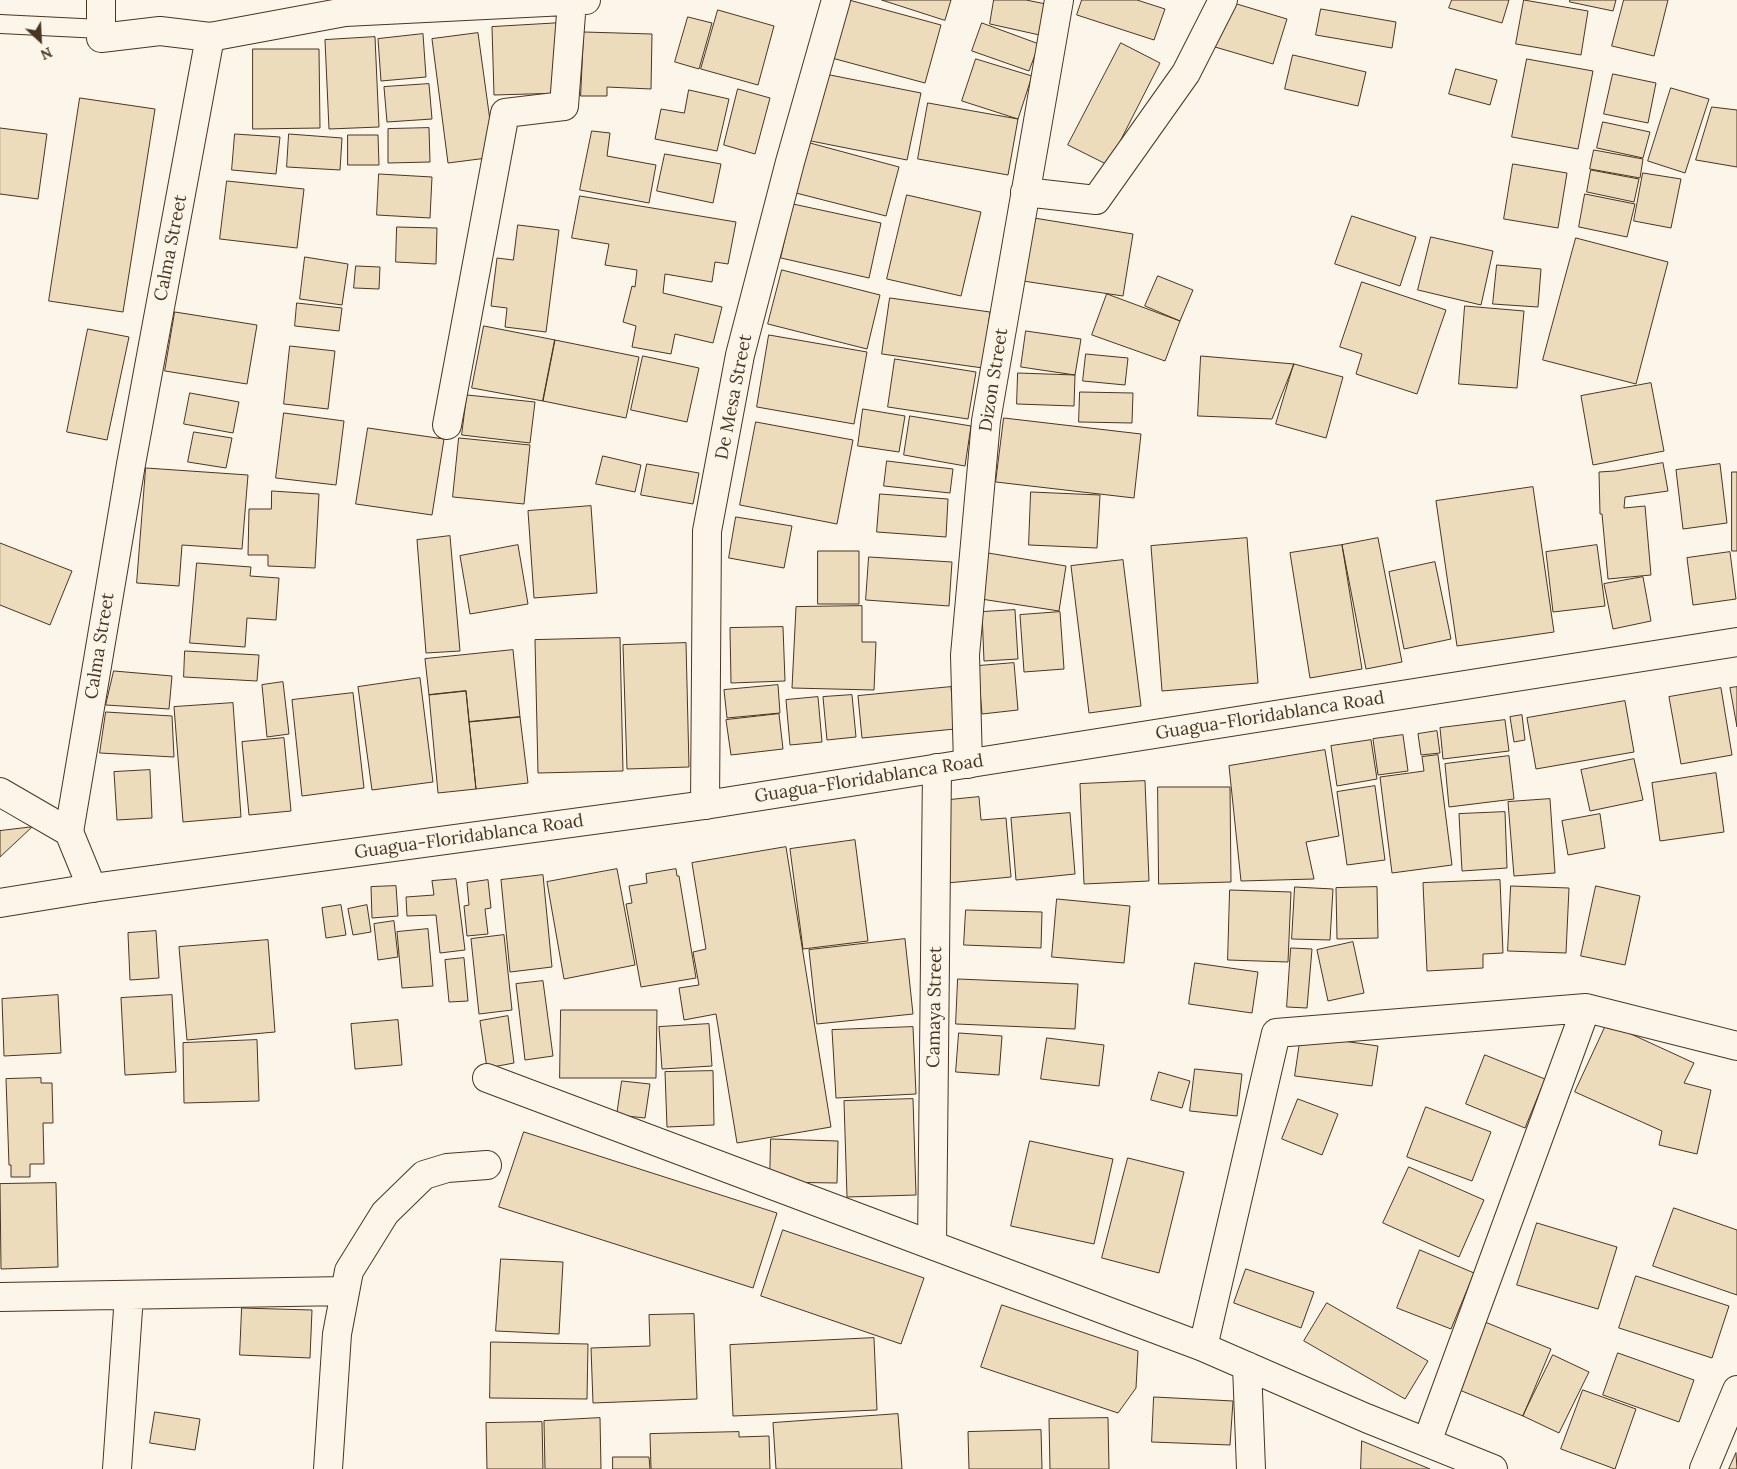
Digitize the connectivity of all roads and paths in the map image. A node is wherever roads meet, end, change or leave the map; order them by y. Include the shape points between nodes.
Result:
1 (101, 0) edge
2 (572, 0) edge
3 (586, 0) edge
4 (830, 0) edge
5 (1058, 0) edge
6 (1223, 0) edge
7 (345, 6) edge
8 (0, 24) edge
9 (101, 29) junction
10 (210, 37) junction
11 (1024, 192) junction
12 (447, 425) dead end
13 (1737, 642) edge
14 (968, 764) junction
15 (937, 768) junction
16 (0, 792) edge
17 (705, 805) junction
18 (69, 832) junction
19 (92, 888) junction
20 (0, 903) edge
21 (1586, 1008) junction
22 (1737, 1046) edge
23 (488, 1078) dead end
24 (488, 1165) dead end
25 (932, 1245) junction
26 (345, 1291) junction
27 (129, 1295) junction
28 (0, 1297) edge
29 (1203, 1347) junction
30 (1248, 1366) junction
31 (1737, 1390) edge
32 (1426, 1442) junction
33 (117, 1469) edge
34 (328, 1469) edge
35 (1250, 1469) edge
36 (1492, 1469) edge
37 (1704, 1469) edge

1 - 9 street
2 - 3 street
2 - 7 street
2 - 12 street via 564,106 505,112
4 - 17 street, De Mesa Street via 740,355 707,531
5 - 11 street, Dizon Street
6 - 11 street via 1186,74 1096,200
7 - 10 street
8 - 9 lane
9 - 10 street via 101,38 160,32
10 - 18 street, Calma Street via 131,464
11 - 14 street, Dizon Street via 986,421 965,655
13 - 14 street, Guagua-Floridablanca Road
14 - 15 street, Guagua-Floridablanca Road
15 - 17 street, Guagua-Floridablanca Road
15 - 25 street, Camaya Street
16 - 18 street
17 - 19 street, Guagua-Floridablanca Road
18 - 19 street
19 - 20 street, Guagua-Floridablanca Road
21 - 22 street
21 - 29 street via 1276,1033
21 - 32 street
23 - 25 street
24 - 26 street via 447,1168 424,1175 384,1213 349,1271
25 - 29 street
26 - 27 street
26 - 34 street via 337,1334
27 - 28 street
27 - 33 street
29 - 30 street
30 - 32 street
30 - 35 street
31 - 37 street
32 - 36 street

